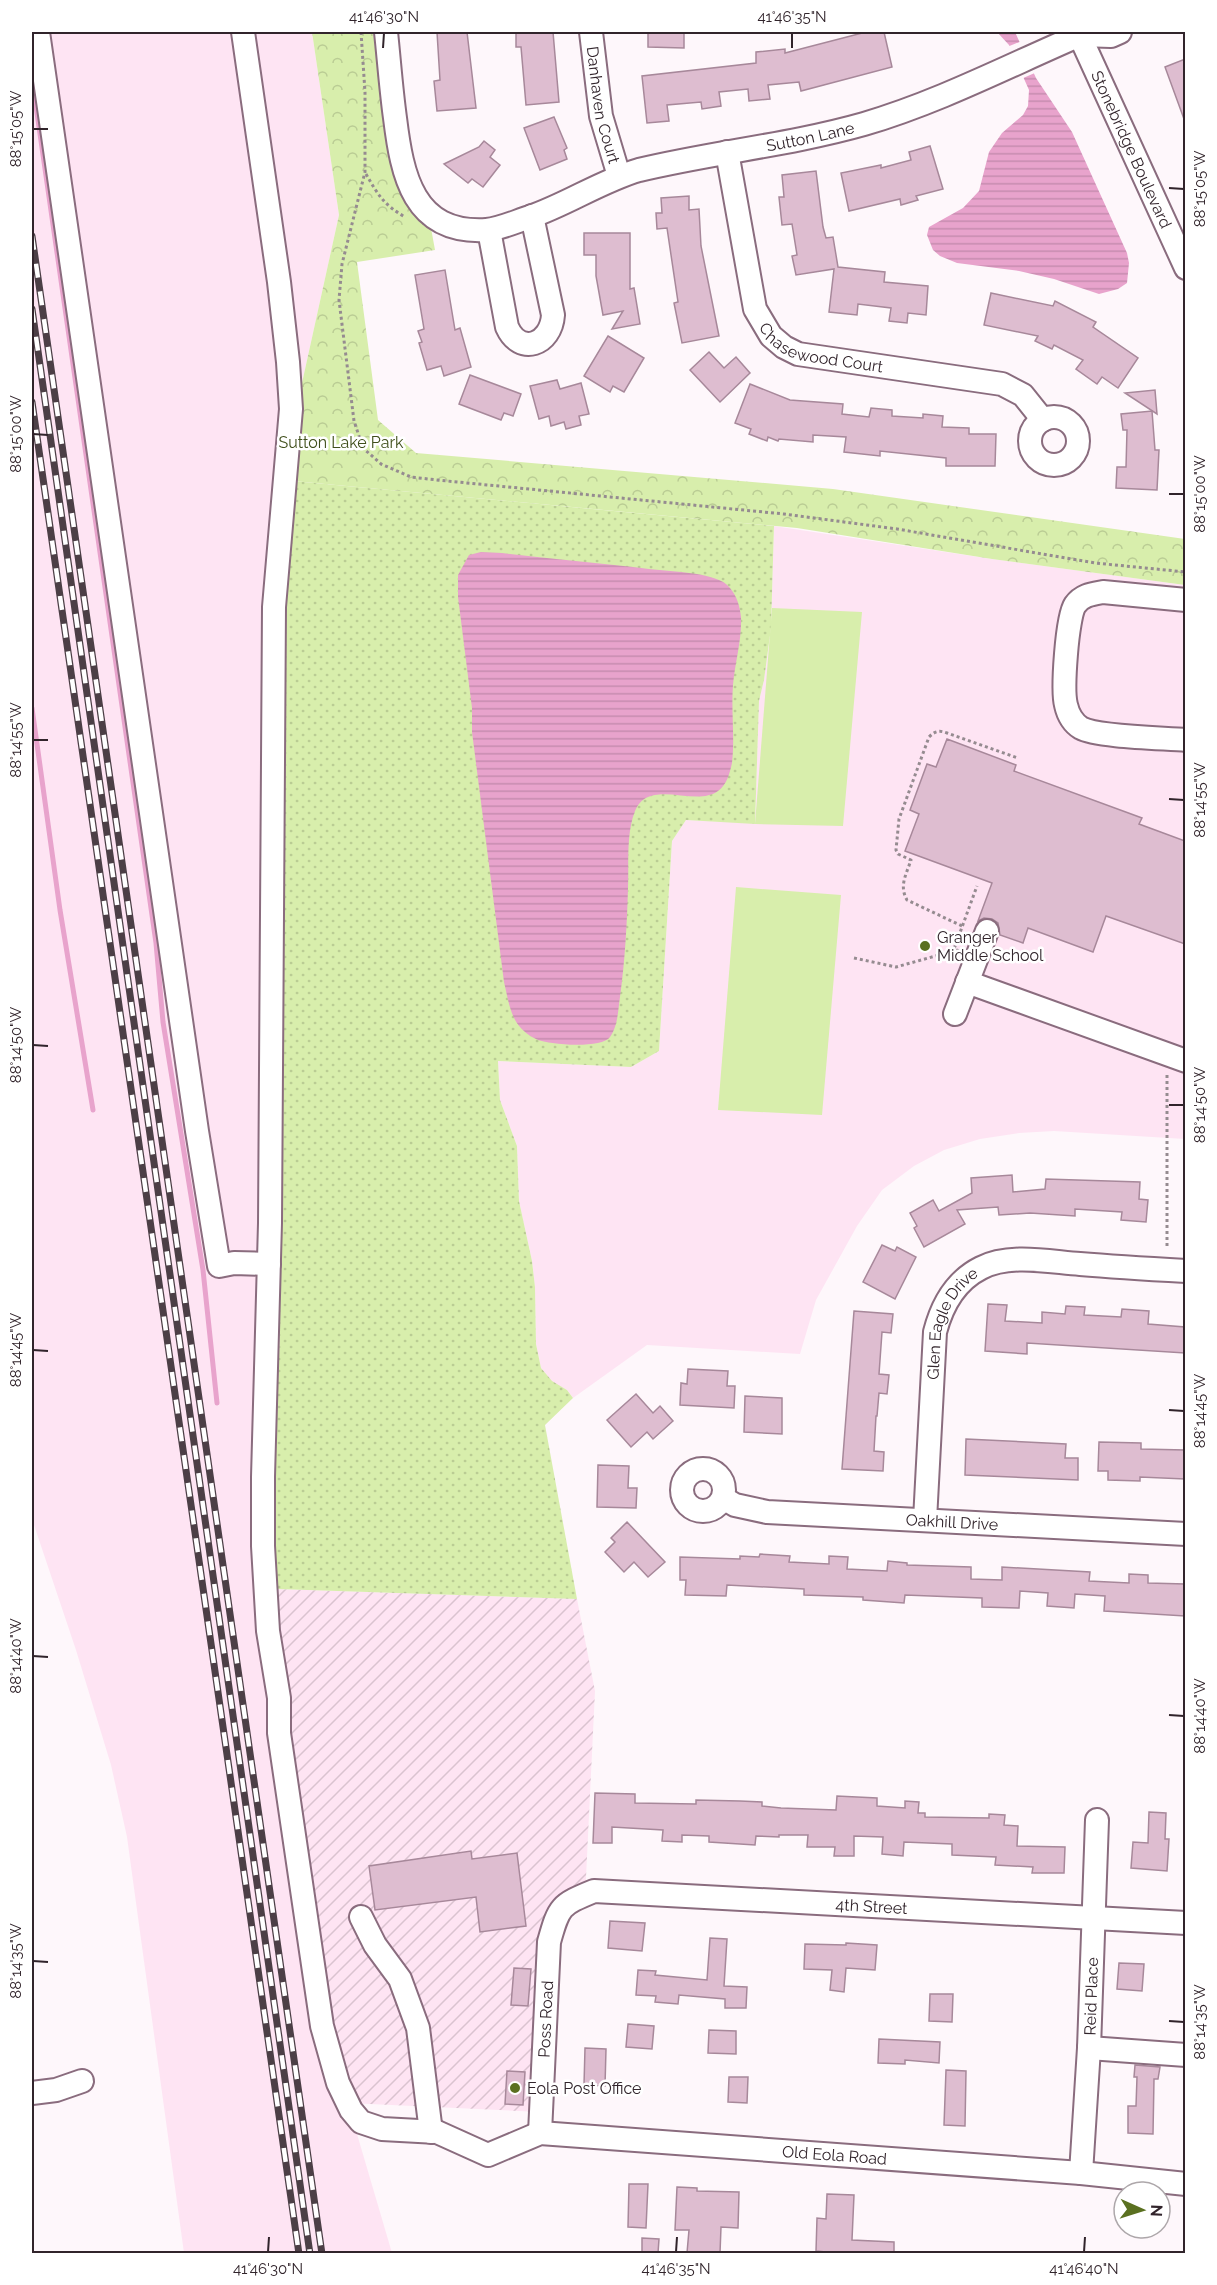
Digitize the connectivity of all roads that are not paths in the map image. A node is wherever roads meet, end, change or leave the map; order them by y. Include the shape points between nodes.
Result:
1 (38, 32) edge
2 (243, 32) edge
3 (386, 32) edge
4 (591, 32) edge
5 (1120, 32) edge
6 (1081, 33) edge
7 (727, 152) junction
8 (619, 176) junction
9 (532, 216) junction
10 (489, 230) junction
11 (1185, 268) edge
12 (1043, 420) dead end
13 (1185, 600) edge
14 (1185, 740) edge
15 (987, 931) dead end
16 (967, 982) junction
17 (955, 1014) dead end
18 (1176, 1065) edge
19 (269, 1263) junction
20 (1185, 1271) edge
21 (723, 1498) dead end
22 (925, 1520) junction
23 (1185, 1534) edge
24 (1097, 1821) dead end
25 (562, 1908) joint
26 (361, 1917) dead end
27 (1094, 1918) junction
28 (1185, 1923) edge
29 (1089, 2048) junction
30 (1185, 2055) edge
31 (82, 2081) dead end
32 (32, 2093) edge
33 (431, 2132) junction
34 (540, 2133) junction
35 (1081, 2173) junction
36 (1185, 2184) edge

1 - 19 street via 219,1266
2 - 19 street via 279,282 291,409 274,607
3 - 10 street, Sutton Lane via 399,152 415,199 450,225
4 - 8 street, Danhaven Court via 601,116
5 - 6 street, Sutton Lane via 1111,36
6 - 7 street, Sutton Lane via 942,97 862,125
6 - 11 street, Stonebridge Boulevard
7 - 8 street, Sutton Lane
7 - 12 street, Chasewood Court via 751,294 771,336 798,354 1002,384 1023,395
8 - 9 street, Sutton Lane
9 - 10 street, Sutton Lane
9 - 10 street via 553,315 548,335 540,341 518,343 511,337
13 - 14 street via 1103,592 1081,599 1070,613 1065,693 1069,716 1081,728
15 - 16 street
16 - 17 street
16 - 18 street
19 - 33 street via 263,1477 268,1630 279,1698 287,1800 322,2026 339,2083 361,2122 382,2129
20 - 22 street, Glen Eagle Drive via 1020,1260 983,1266 957,1286 940,1312 935,1332
21 - 22 street, Oakhill Drive via 766,1512
22 - 23 street, Oakhill Drive
24 - 27 street, Reid Place
25 - 27 street, 4th Street via 570,1900 594,1891
25 - 34 street, Poss Road via 548,1953
26 - 33 street via 400,1980 418,2028
27 - 28 street, 4th Street
27 - 29 street, Reid Place
29 - 30 street
29 - 35 street, Reid Place
31 - 32 street
33 - 34 street, Old Eola Road via 488,2155
34 - 35 street, Old Eola Road
35 - 36 street, Old Eola Road

